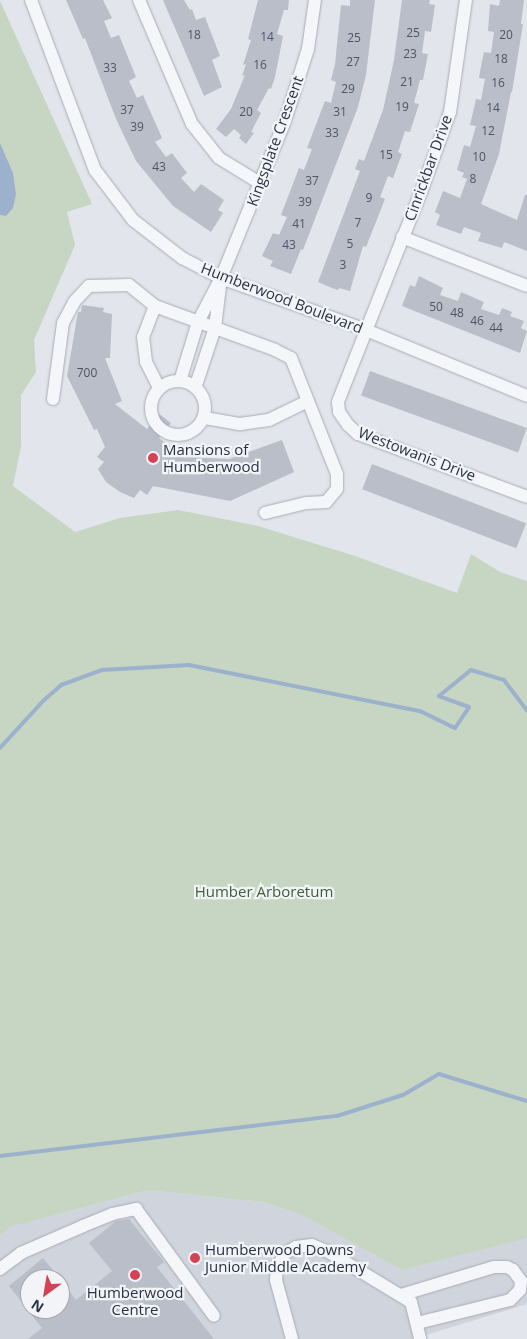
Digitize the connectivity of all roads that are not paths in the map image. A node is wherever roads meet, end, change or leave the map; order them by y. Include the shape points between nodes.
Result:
1 (31, 0) edge
2 (139, 0) edge
3 (315, 0) edge
4 (466, 0) edge
5 (260, 183) junction
6 (402, 237) junction
7 (221, 278) junction
8 (527, 286) edge
9 (155, 306) junction
10 (198, 322) junction
11 (215, 328) junction
12 (366, 330) junction
13 (180, 381) junction
14 (196, 385) junction
15 (159, 387) junction
16 (527, 396) edge
17 (53, 399) dead end
18 (308, 401) junction
19 (205, 418) junction
20 (527, 497) edge
21 (265, 512) dead end
22 (0, 1269) edge
23 (401, 1295) junction
24 (214, 1316) dead end
25 (417, 1323) junction
26 (292, 1339) edge
27 (420, 1339) edge

1 - 7 street, Humberwood Boulevard via 95,170 133,220 182,258
2 - 5 street via 192,124 219,158
3 - 5 street, Kingsplate Crescent via 308,49 285,121
4 - 6 street, Cinrickbar Drive via 450,112
5 - 7 street, Kingsplate Crescent
6 - 8 street
6 - 12 street, Cinrickbar Drive
7 - 10 street
7 - 11 street
7 - 12 street, Humberwood Boulevard
9 - 10 street
9 - 15 street via 143,337 146,362
9 - 17 street via 129,285 89,286 74,302 63,323
10 - 11 street
10 - 13 street
11 - 14 street
11 - 18 street via 291,358
12 - 16 street, Humberwood Boulevard
12 - 20 street, Westowanis Drive via 338,402 339,412 348,425 358,434
13 - 14 street
13 - 15 street via 174,379
14 - 19 street via 207,404
15 - 19 street via 153,394 150,409 157,426 177,436 192,433
18 - 19 street via 269,420 240,424
18 - 21 street via 337,474 338,489 326,502
22 - 24 street via 21,1253 83,1226 112,1214 136,1210
23 - 25 street via 411,1302
23 - 25 street via 494,1267 514,1270 521,1281 520,1290 510,1300
23 - 26 street via 327,1251 312,1245 296,1246 279,1261 276,1280
25 - 27 street

